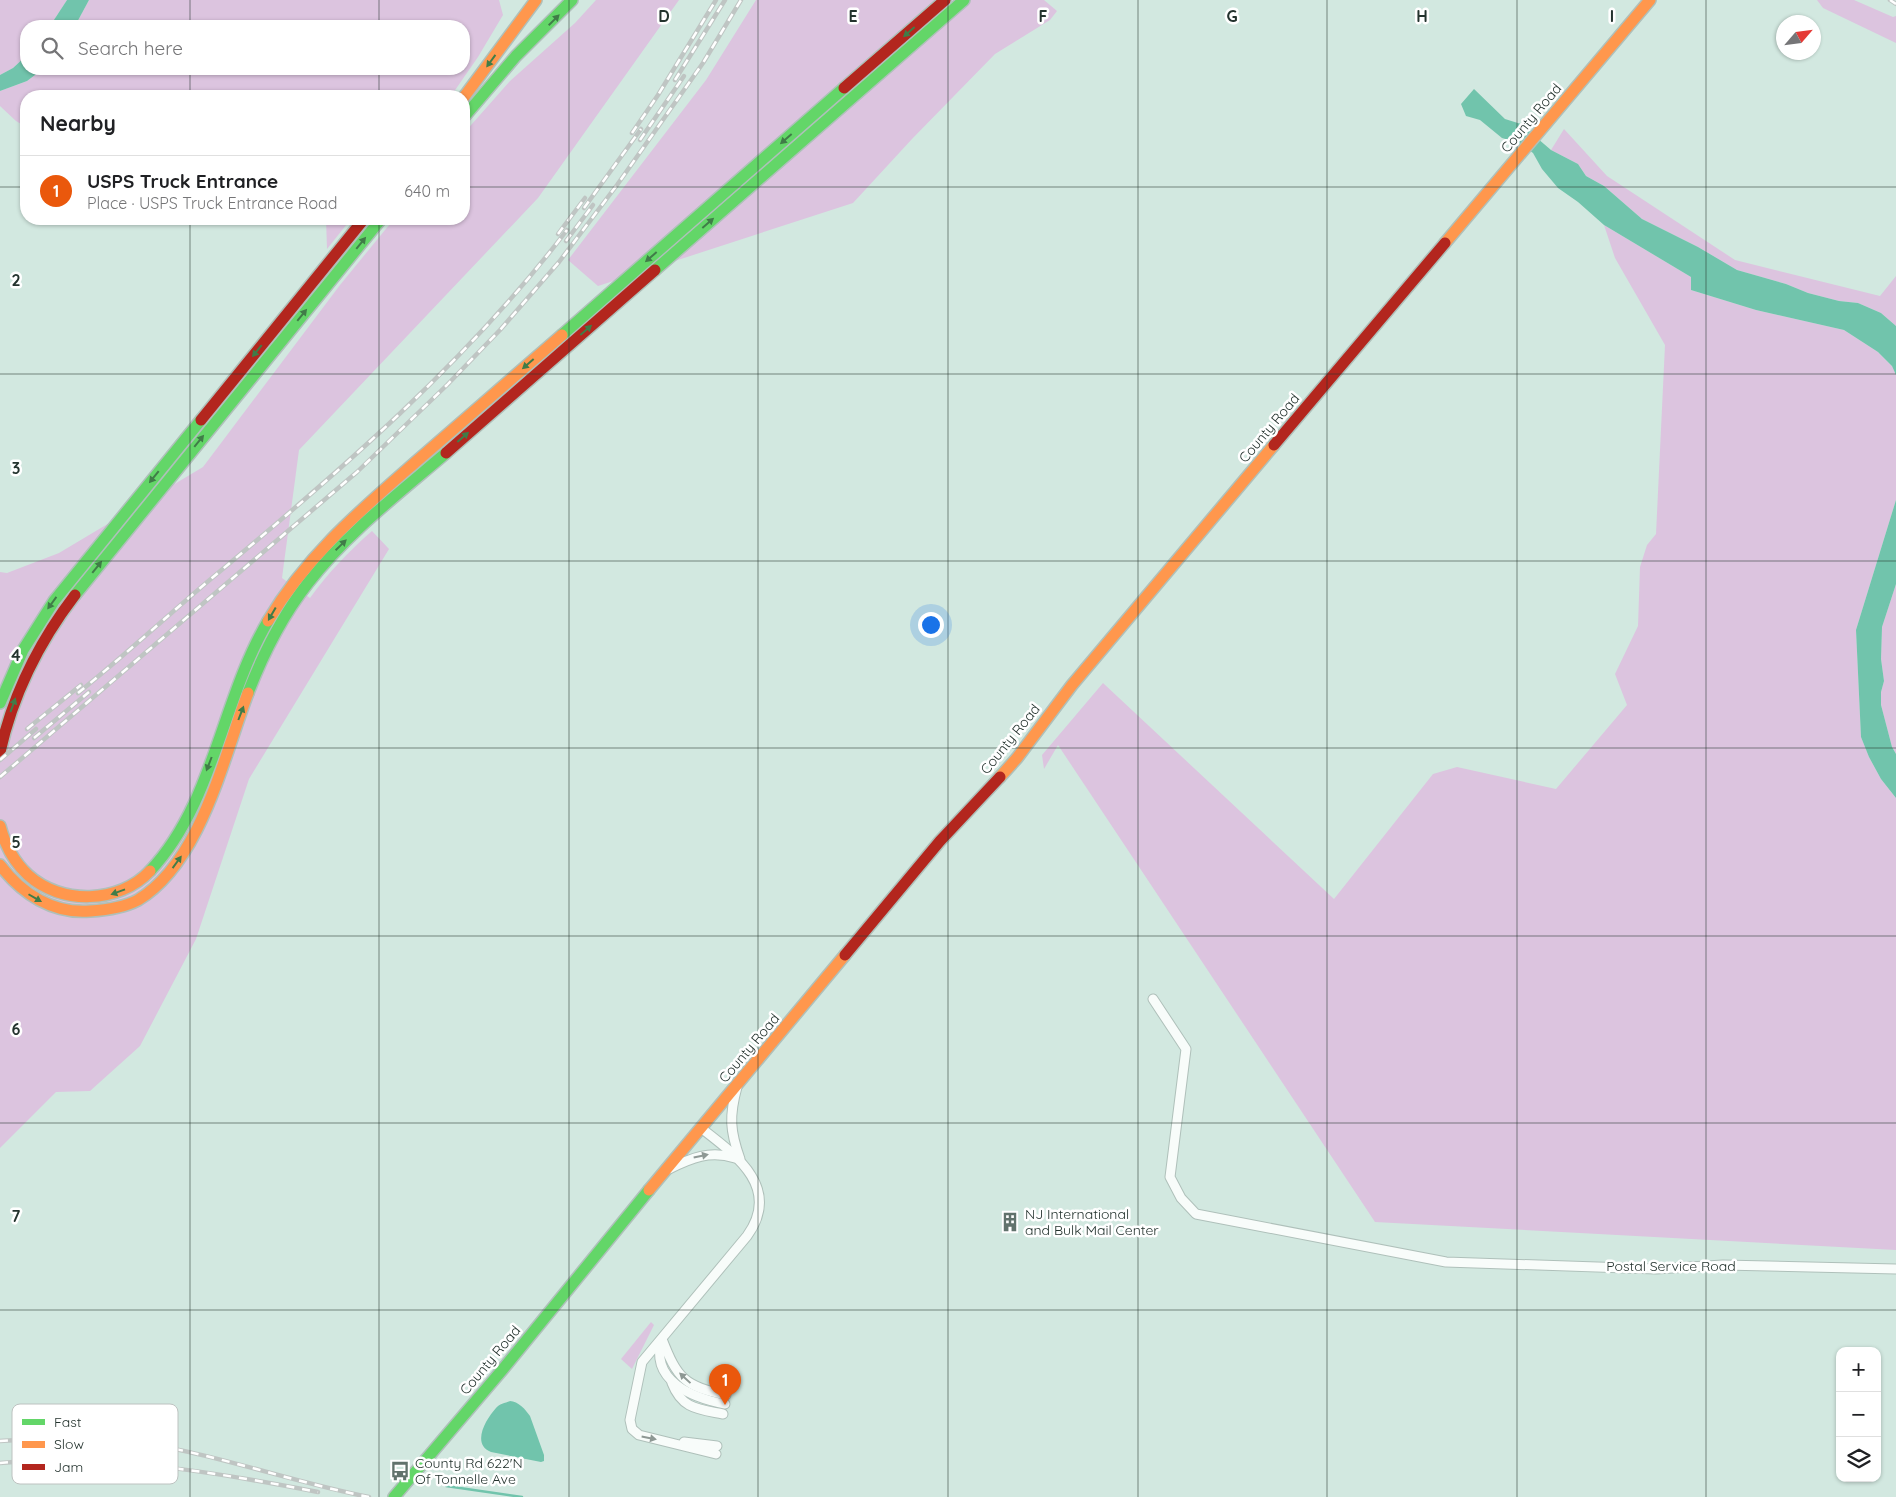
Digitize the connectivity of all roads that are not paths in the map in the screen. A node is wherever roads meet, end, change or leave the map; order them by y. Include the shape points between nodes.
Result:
1 (536, 0) edge
2 (572, 0) edge
3 (945, 0) edge
4 (964, 0) edge
5 (1650, 0) edge
6 (469, 90) edge
7 (470, 110) edge
8 (359, 225) edge
9 (375, 225) edge
10 (0, 704) edge
11 (0, 752) edge
12 (0, 826) edge
13 (0, 864) edge
14 (1153, 999) dead end
15 (738, 1084) junction
16 (701, 1128) junction
17 (740, 1160) junction
18 (665, 1171) junction
19 (1896, 1269) edge
20 (662, 1339) junction
21 (671, 1380) junction
22 (723, 1414) dead end
23 (716, 1450) dead end
24 (394, 1497) edge

1 -> 6 main road
7 -> 2 main road
3 -> 12 main road via 328,540 298,574 275,608 252,651 186,821 166,854 146,875 122,891 103,896 74,897 56,892 23,871 7,847
13 -> 4 main road via 30,895 48,905 76,912 124,906 158,885 192,840 261,661 283,618 336,550
5 - 15 main road, County Road via 1072,685 1017,758 940,841
8 -> 10 main road via 54,601 23,650
11 -> 9 main road via 9,715 23,679 56,620
14 - 19 street, Postal Service Road via 1186,1049 1170,1177 1196,1214 1446,1262 1656,1269 1723,1265
15 - 16 main road, County Road
15 - 17 street via 730,1120
16 - 17 street
16 - 18 main road, County Road
18 -> 17 street via 707,1154
17 - 20 street via 753,1177 757,1190 759,1204 754,1225
18 - 24 main road, County Road
20 - 21 street via 660,1357
21 -> 20 street via 692,1395 726,1400 684,1379 673,1365
20 -> 23 street via 642,1362 631,1426 639,1436
21 - 22 street via 684,1403 696,1409

